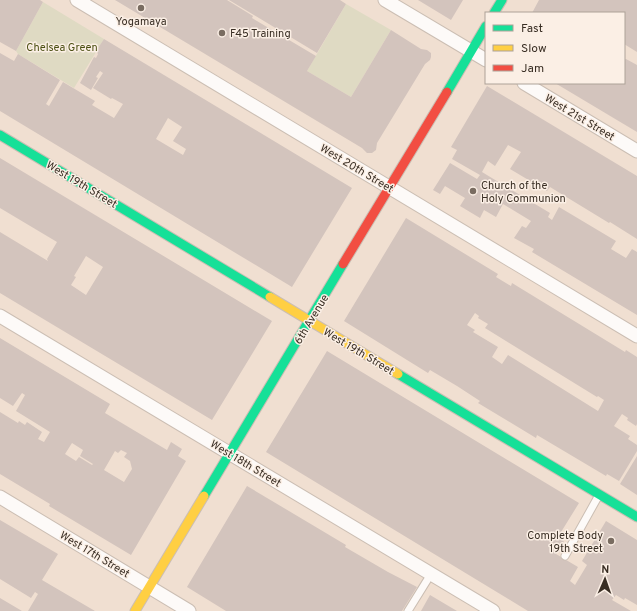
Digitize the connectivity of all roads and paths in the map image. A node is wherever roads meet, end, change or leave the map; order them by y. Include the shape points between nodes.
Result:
1 (77, 0) edge
2 (385, 0) edge
3 (502, 0) edge
4 (495, 12) edge
5 (485, 28) edge
6 (471, 51) junction
7 (485, 59) edge
8 (526, 84) edge
9 (0, 135) edge
10 (637, 151) edge
11 (389, 188) junction
12 (0, 316) edge
13 (309, 321) junction
14 (637, 336) edge
15 (230, 453) junction
16 (600, 495) junction
17 (0, 497) edge
18 (637, 517) edge
19 (565, 556) dead end
20 (431, 574) junction
21 (149, 587) junction
22 (135, 611) edge
23 (189, 611) edge
24 (408, 611) edge
25 (493, 611) edge

1 - 11 street, West 20th Street
2 - 6 street
3 - 4 street
5 - 6 street, 6th Avenue
6 - 7 street
6 - 11 street, 6th Avenue
8 - 10 street, West 21st Street
9 - 13 street, West 19th Street
11 - 13 street, 6th Avenue
11 - 14 street, West 20th Street
12 - 15 street, West 18th Street
13 - 15 street, 6th Avenue
13 - 16 street, West 19th Street
15 - 20 street, West 18th Street
15 - 21 street, 6th Avenue
16 - 18 street, West 19th Street
16 - 19 lane
17 - 21 street, West 17th Street
20 - 24 lane
20 - 25 street, West 18th Street
21 - 22 street, 6th Avenue
21 - 23 street, West 17th Street

